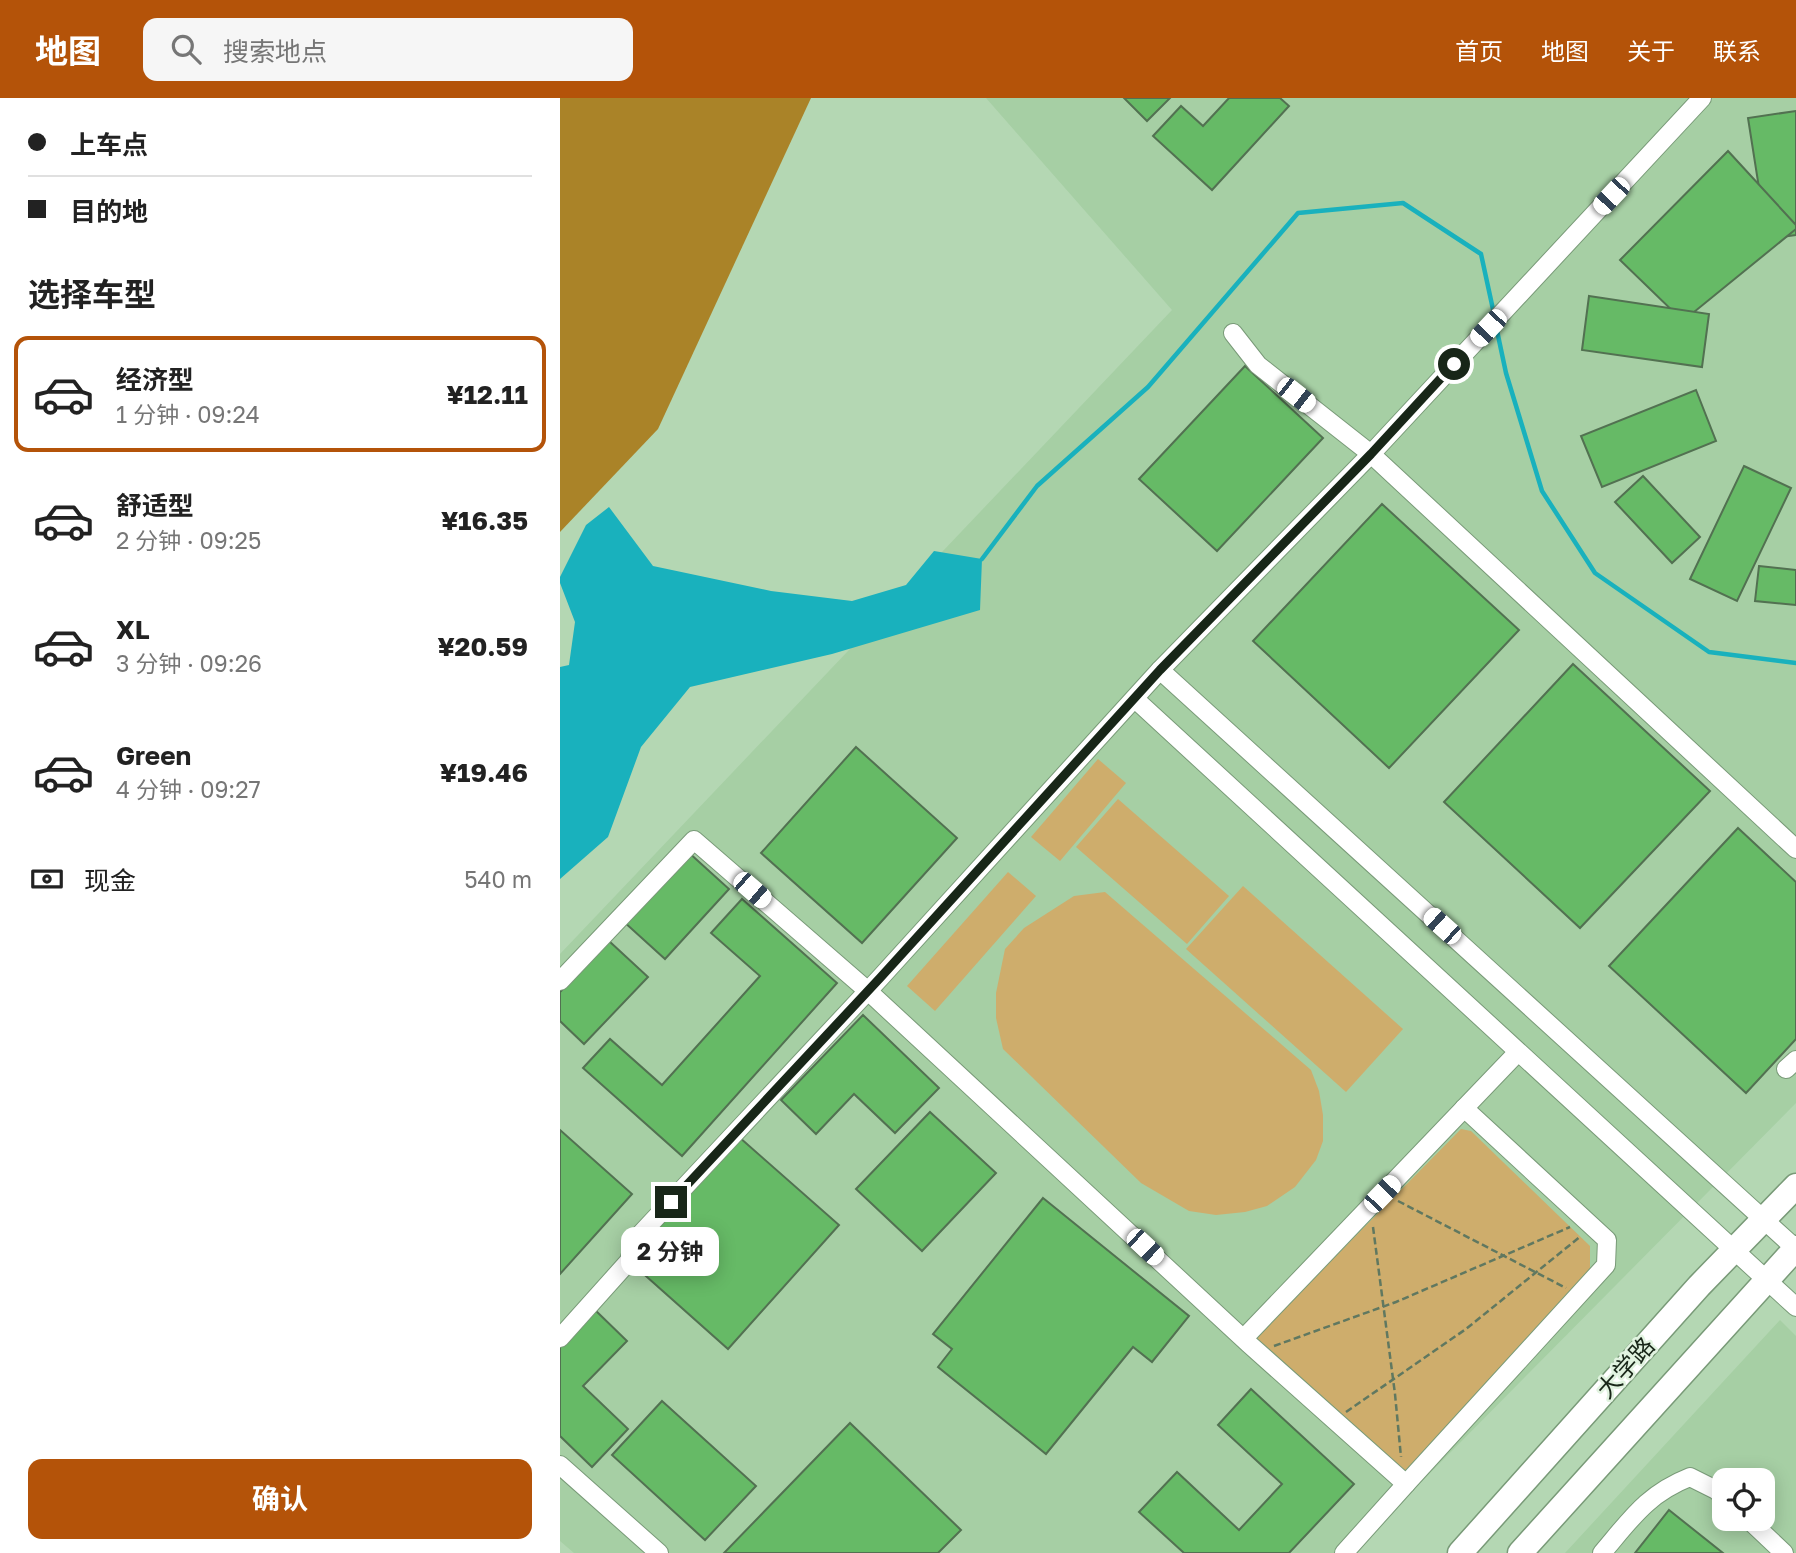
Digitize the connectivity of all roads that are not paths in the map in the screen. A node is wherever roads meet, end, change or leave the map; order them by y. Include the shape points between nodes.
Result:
1 (1702, 98) edge
2 (1233, 333) dead end
3 (1371, 454) junction
4 (1160, 670) junction
5 (1135, 699) junction
6 (1796, 849) edge
7 (560, 981) edge
8 (867, 991) junction
9 (1518, 1052) junction
10 (1464, 1108) junction
11 (1796, 1186) edge
12 (1763, 1219) junction
13 (1734, 1249) junction
14 (1796, 1249) edge
15 (1767, 1279) junction
16 (1796, 1307) edge
17 (560, 1338) edge
18 (1244, 1338) junction
19 (560, 1465) edge
20 (1405, 1483) junction
21 (1712, 1488) edge
22 (1761, 1531) edge
23 (659, 1553) edge
24 (1344, 1553) edge
25 (1460, 1553) edge
26 (1520, 1553) edge
27 (1602, 1553) edge
28 (1784, 1553) edge

1 - 3 street
2 - 3 street via 1258,365
3 - 4 street
3 - 6 street
4 - 5 street
4 - 12 street
5 - 8 street
5 - 9 street
7 - 8 street via 694,840
8 - 17 street via 635,1240 629,1261
8 - 18 street
9 - 10 street
9 - 13 street
10 - 18 street
10 - 20 street via 1607,1240 1606,1265
11 - 12 main road, 大学路
12 - 13 main road, 大学路
12 - 14 street
13 - 15 street
13 - 25 main road, 大学路
14 - 15 main road, 大学路
15 - 16 street
15 - 26 main road, 大学路
18 - 20 street
19 - 23 street
20 - 24 street
21 - 27 street via 1690,1477 1671,1484 1646,1502
22 - 28 street

